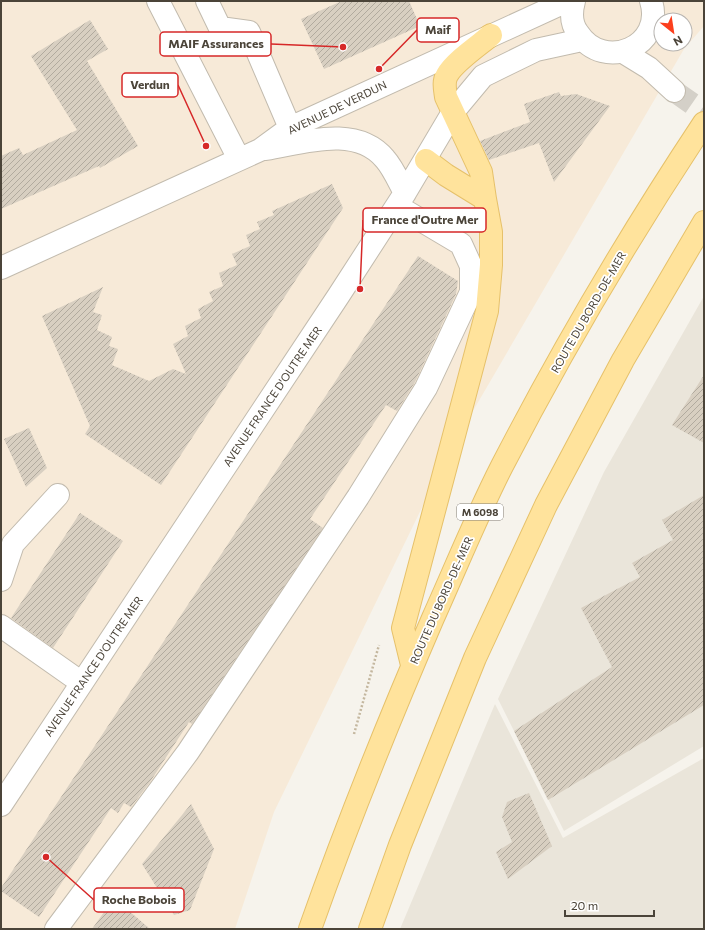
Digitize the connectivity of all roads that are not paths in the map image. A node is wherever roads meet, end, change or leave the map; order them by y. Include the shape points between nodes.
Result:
1 (158, 1) edge
2 (207, 1) edge
3 (567, 1) edge
4 (574, 1) edge
5 (655, 5) edge
6 (491, 35) junction
7 (644, 38) junction
8 (582, 40) junction
9 (623, 52) junction
10 (453, 112) junction
11 (704, 123) edge
12 (290, 128) junction
13 (260, 150) junction
14 (239, 160) junction
15 (426, 160) junction
16 (401, 199) junction
17 (485, 199) junction
18 (704, 222) edge
19 (1, 268) edge
20 (58, 495) dead end
21 (1, 580) edge
22 (1, 626) edge
23 (412, 666) junction
24 (82, 683) junction
25 (1, 805) edge
26 (56, 929) edge
27 (310, 929) edge
28 (370, 929) edge

1 - 14 street
2 - 12 street via 220,28 249,32
3 - 6 street, AVENUE DE VERDUN
4 - 8 street via 572,20
5 - 7 street via 652,23
6 - 10 main road via 447,75 444,86
6 - 12 street, AVENUE DE VERDUN
7 - 9 street via 639,44
7 - 9 street via 678,85
8 - 9 street via 606,53
8 - 10 street, AVENUE FRANCE D'OUTRE MER via 536,50 483,76
10 - 15 street, AVENUE FRANCE D'OUTRE MER
10 - 17 main road via 480,172
11 - 23 main road, ROUTE DU BORD-DE-MER / M 6098 via 657,194 548,380 502,466
12 - 13 street, AVENUE DE VERDUN
13 - 14 street, AVENUE DE VERDUN
13 - 16 street via 338,137 356,140 376,149 386,159
14 - 19 street, AVENUE DE VERDUN
15 - 16 street, AVENUE FRANCE D'OUTRE MER
15 - 17 main road
16 - 24 street, AVENUE FRANCE D'OUTRE MER
16 - 26 street via 461,244 471,266 471,292 426,388 358,497 188,752
17 - 23 main road via 491,232 487,311 403,628
18 - 28 main road via 624,360 546,505 475,658 400,845
20 - 21 street via 13,544
22 - 24 street
23 - 27 main road, ROUTE DU BORD-DE-MER / M 6098 via 330,871
24 - 25 street, AVENUE FRANCE D'OUTRE MER

